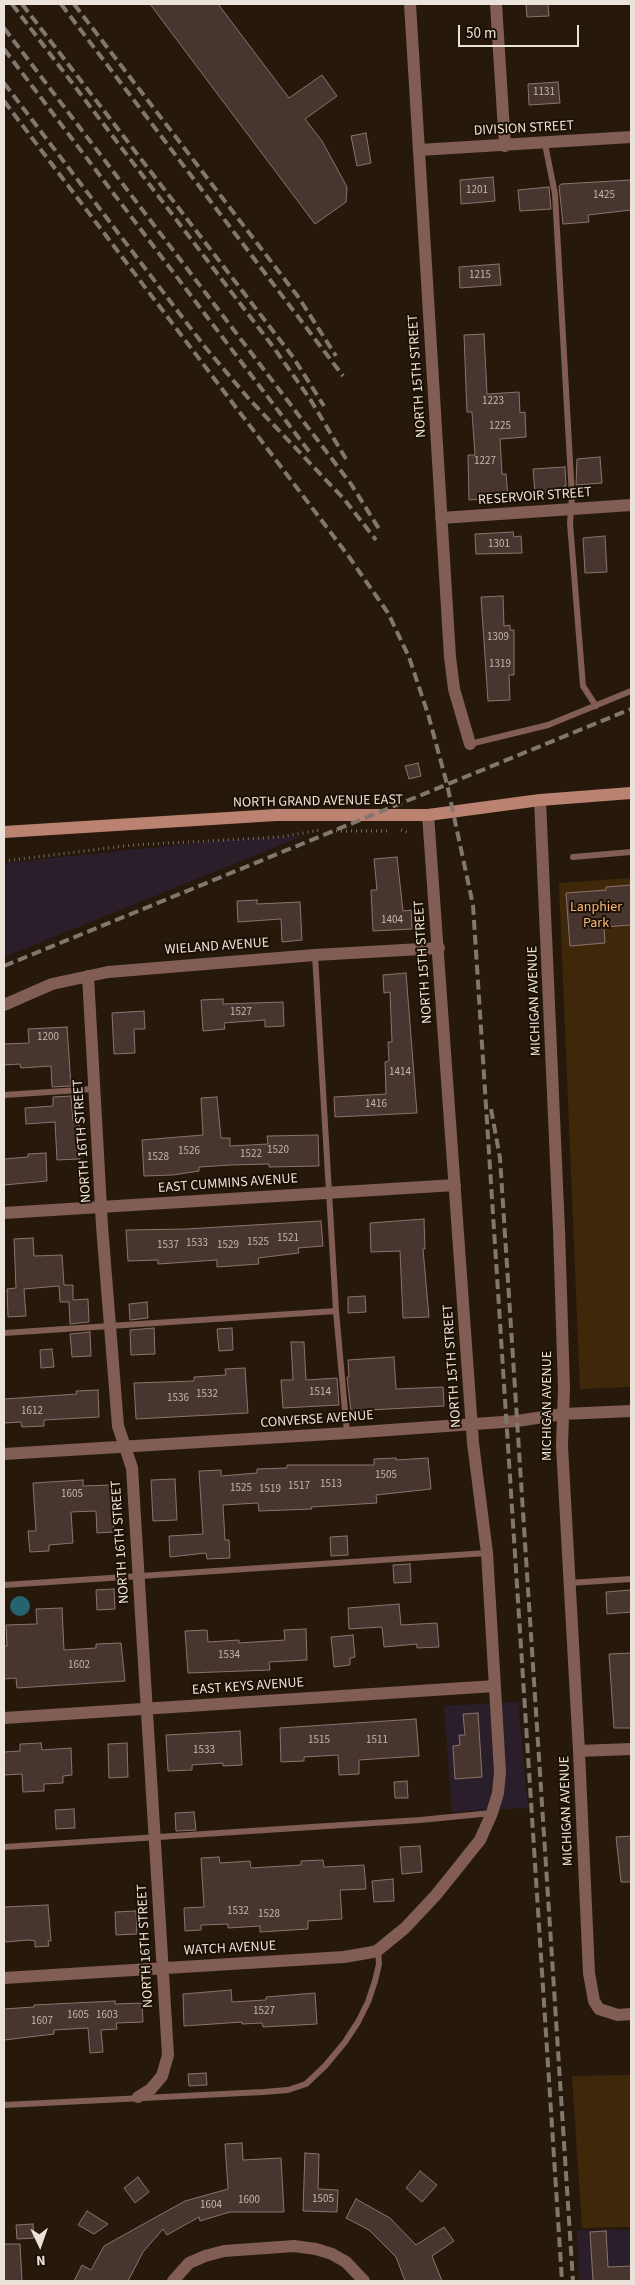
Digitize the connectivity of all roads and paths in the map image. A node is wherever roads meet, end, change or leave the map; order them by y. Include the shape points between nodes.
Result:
1 (410, 4) edge
2 (496, 4) edge
3 (631, 137) edge
4 (545, 144) junction
5 (505, 146) junction
6 (419, 150) junction
7 (631, 505) edge
8 (571, 509) junction
9 (441, 518) junction
10 (631, 691) edge
11 (596, 706) junction
12 (470, 744) joint
13 (631, 793) edge
14 (540, 800) junction
15 (428, 815) junction
16 (4, 832) edge
17 (410, 833) dead end
18 (631, 852) edge
19 (573, 857) dead end
20 (4, 861) edge
21 (439, 948) junction
22 (315, 955) junction
23 (88, 976) junction
24 (4, 1005) edge
25 (94, 1089) junction
26 (4, 1095) edge
27 (455, 1185) junction
28 (330, 1193) junction
29 (102, 1208) junction
30 (4, 1213) edge
31 (336, 1311) junction
32 (111, 1326) junction
33 (4, 1333) edge
34 (631, 1412) edge
35 (563, 1414) junction
36 (472, 1423) junction
37 (347, 1434) junction
38 (126, 1446) junction
39 (4, 1454) edge
40 (488, 1553) junction
41 (138, 1576) junction
42 (631, 1579) edge
43 (569, 1583) junction
44 (4, 1585) edge
45 (495, 1686) junction
46 (146, 1709) junction
47 (4, 1718) edge
48 (631, 1749) edge
49 (579, 1751) junction
50 (492, 1813) junction
51 (155, 1836) junction
52 (4, 1847) edge
53 (436, 1895) joint
54 (378, 1950) junction
55 (161, 1967) junction
56 (4, 1978) edge
57 (631, 2014) edge
58 (138, 2098) junction
59 (4, 2105) edge
60 (173, 2281) edge
61 (364, 2281) edge

1 - 6 street, NORTH 15TH STREET
2 - 5 street
3 - 4 street, DIVISION STREET
4 - 5 street, DIVISION STREET
4 - 8 lane via 555,194
5 - 6 street, DIVISION STREET
6 - 9 street, NORTH 15TH STREET
7 - 8 street, RESERVOIR STREET
8 - 9 street, RESERVOIR STREET
8 - 11 lane via 583,686
9 - 12 street, NORTH 15TH STREET via 454,689
10 - 11 lane
11 - 12 lane via 525,732
13 - 14 street, NORTH GRAND AVENUE EAST
14 - 15 street, NORTH GRAND AVENUE EAST
14 - 35 street, MICHIGAN AVENUE via 560,1240
15 - 16 street, NORTH GRAND AVENUE EAST via 276,815
15 - 21 street, NORTH 15TH STREET
17 - 20 path via 402,830 322,830 280,837 133,846
18 - 19 lane
21 - 22 street, WIELAND AVENUE
21 - 27 street, NORTH 15TH STREET
22 - 23 street, WIELAND AVENUE via 134,969
22 - 28 lane
23 - 24 street, WIELAND AVENUE via 52,984
23 - 25 street, NORTH 16TH STREET
25 - 26 lane
25 - 29 street, NORTH 16TH STREET
27 - 28 street, EAST CUMMINS AVENUE
27 - 36 street, NORTH 15TH STREET
28 - 29 street, EAST CUMMINS AVENUE
28 - 31 lane
29 - 30 street, EAST CUMMINS AVENUE
29 - 32 street, NORTH 16TH STREET
31 - 32 lane
31 - 37 lane
32 - 33 lane
32 - 38 street, NORTH 16TH STREET via 119,1432
34 - 35 street, CONVERSE AVENUE
35 - 36 street, CONVERSE AVENUE
35 - 43 street, MICHIGAN AVENUE
36 - 37 street, CONVERSE AVENUE
36 - 40 street, NORTH 15TH STREET
37 - 38 street, CONVERSE AVENUE
38 - 39 street, CONVERSE AVENUE
38 - 41 street, NORTH 16TH STREET via 132,1468
40 - 41 lane
40 - 45 street, NORTH 15TH STREET
41 - 44 lane
41 - 46 street, NORTH 16TH STREET
42 - 43 lane
43 - 49 street, MICHIGAN AVENUE
45 - 46 street, EAST KEYS AVENUE
45 - 50 street, NORTH 15TH STREET via 500,1772
46 - 47 street, EAST KEYS AVENUE
46 - 51 street, NORTH 16TH STREET
48 - 49 street
49 - 57 street, MICHIGAN AVENUE via 588,1973 594,2002 599,2009 618,2015
50 - 51 lane
50 - 53 street, NORTH 15TH STREET via 480,1840
51 - 52 lane
51 - 55 street, NORTH 16TH STREET via 163,1951
53 - 54 street, WATCH AVENUE via 406,1928
54 - 55 street, WATCH AVENUE via 344,1957
54 - 58 lane via 375,1981 358,2022 325,2066 306,2084 288,2090 188,2098
55 - 56 street, WATCH AVENUE
55 - 58 street, NORTH 16TH STREET via 168,2055 162,2076
58 - 59 lane
60 - 61 street via 189,2264 205,2256 224,2251 294,2246 316,2249 346,2262

